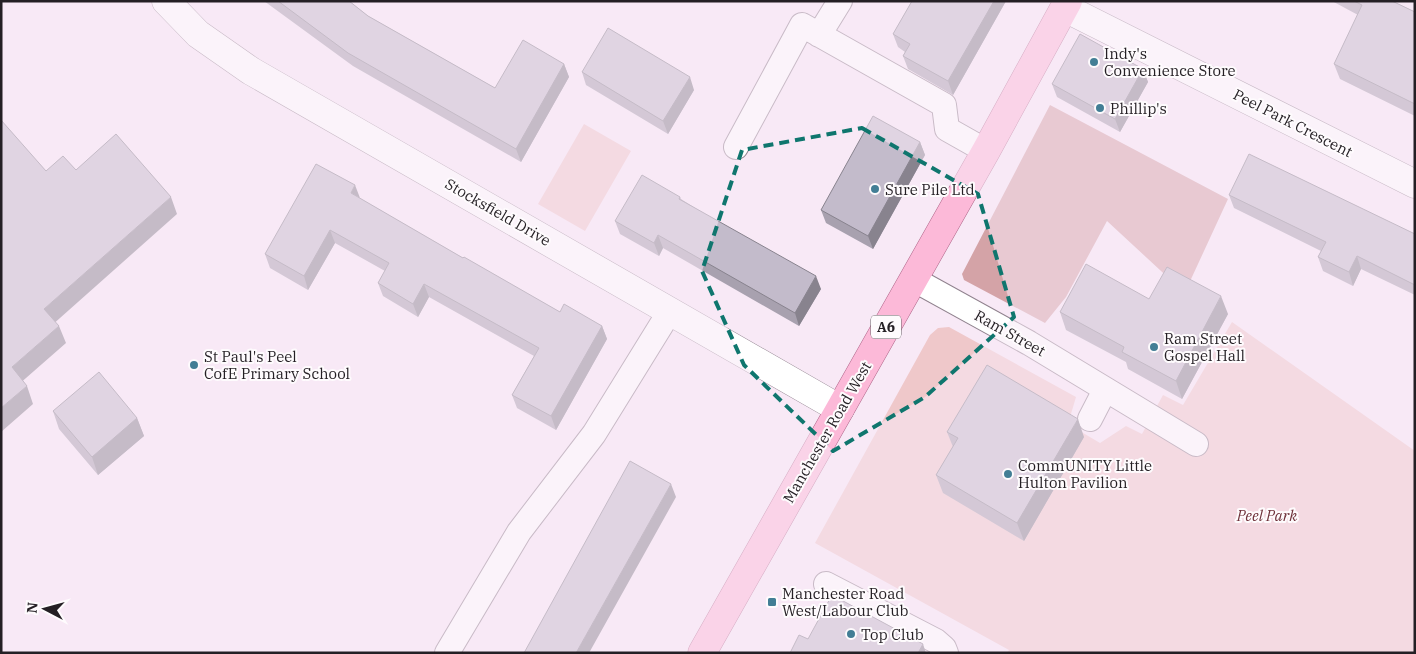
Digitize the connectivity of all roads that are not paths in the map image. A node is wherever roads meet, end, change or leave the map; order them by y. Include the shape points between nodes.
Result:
1 (166, 1) edge
2 (840, 1) edge
3 (1066, 4) edge
4 (819, 35) junction
5 (736, 147) dead end
6 (986, 150) junction
7 (1415, 184) edge
8 (913, 279) junction
9 (670, 311) junction
10 (1105, 390) junction
11 (840, 409) junction
12 (1090, 419) dead end
13 (1196, 444) dead end
14 (826, 584) dead end
15 (448, 653) edge
16 (702, 653) edge
17 (946, 653) edge

1 - 9 street, Stocksfield Drive via 198,34 251,71
2 - 4 lane
3 - 6 main road, Manchester Road West / A6
3 - 7 street, Peel Park Crescent
4 - 5 lane via 802,25
4 - 6 lane via 944,105 947,129
6 - 8 main road, Manchester Road West / A6
8 - 10 lane, Ram Street via 1029,343
8 - 11 main road, Manchester Road West / A6
9 - 11 street, Stocksfield Drive
9 - 15 lane via 594,434 519,532
10 - 12 lane
10 - 13 lane, Ram Street
11 - 16 main road, Manchester Road West / A6
14 - 17 lane via 936,642

